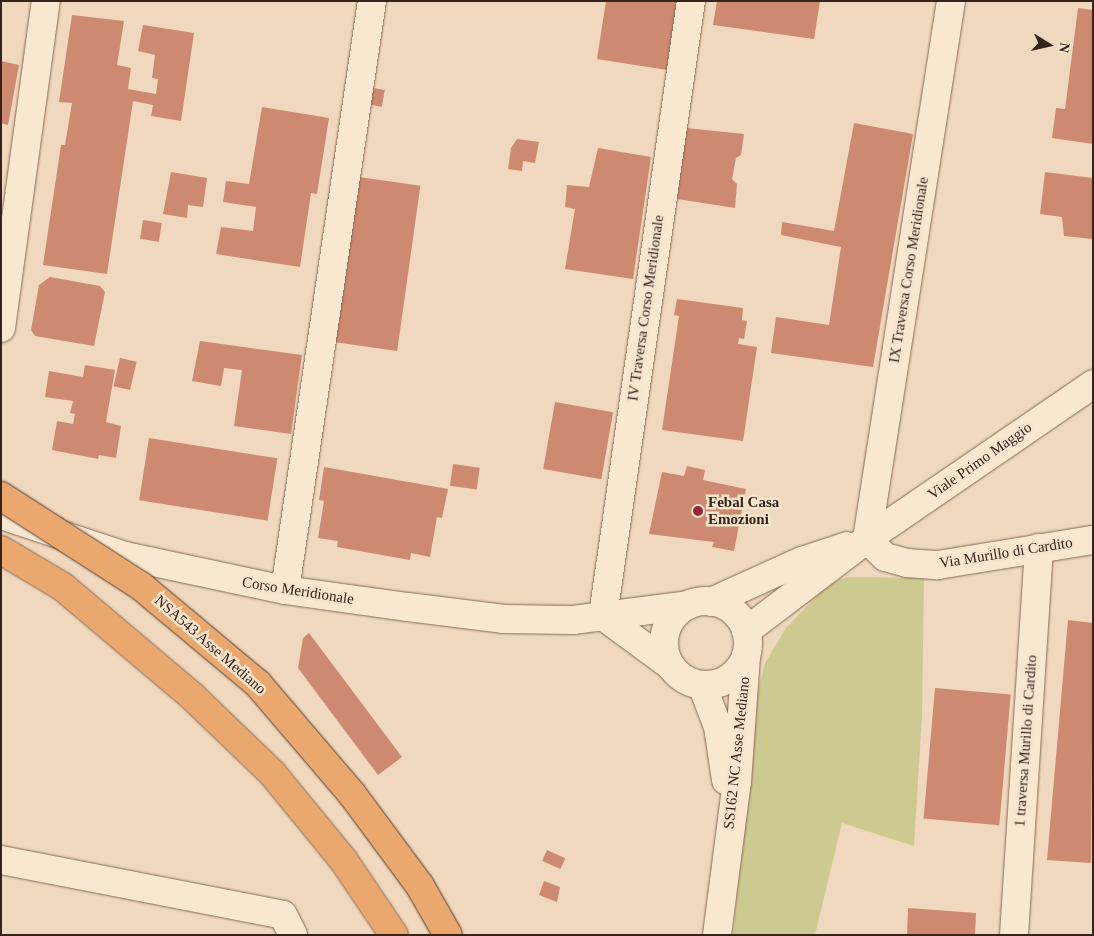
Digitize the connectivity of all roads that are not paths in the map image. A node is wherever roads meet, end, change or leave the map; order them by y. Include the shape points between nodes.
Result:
1 (46, 1) edge
2 (372, 1) edge
3 (690, 1) edge
4 (951, 1) edge
5 (1, 328) edge
6 (1093, 384) edge
7 (1, 496) edge
8 (1, 514) edge
9 (867, 539) junction
10 (1093, 540) edge
11 (1039, 548) junction
12 (1, 550) edge
13 (285, 590) junction
14 (700, 603) junction
15 (603, 616) junction
16 (746, 643) junction
17 (671, 666) junction
18 (702, 685) junction
19 (727, 851) junction
20 (1, 860) edge
21 (293, 935) edge
22 (394, 935) edge
23 (448, 935) edge
24 (717, 935) edge
25 (1014, 935) edge

1 - 5 street
2 - 13 street
3 - 15 street, IV Traversa Corso Meridionale
4 - 9 street, IX Traversa Corso Meridionale
6 - 9 street, Viale Primo Maggio
7 - 23 highway, NSA543 Asse Mediano, bridge via 142,587 258,684 352,794 420,886
8 - 13 street, Corso Meridionale via 124,556
9 - 11 street, Via Murillo di Cardito via 885,557 906,563 938,565
9 - 14 street, Viale Primo Maggio via 802,561
9 - 16 street, Viale Primo Maggio
10 - 11 street, Via Murillo di Cardito
11 - 25 street, 1 traversa Murillo di Cardito
12 - 22 highway via 63,587 193,697 250,752 344,861
13 - 15 street, Corso Meridionale via 504,619 573,620
14 - 15 street, Corso Meridionale
14 - 16 street via 733,611
14 - 17 street via 676,613 666,632 665,653
15 - 17 street
16 - 18 street via 730,678
16 - 19 street, SS162 NC Asse Mediano via 737,782
17 - 18 street via 688,682
18 - 19 street, SS162 NC Asse Mediano via 718,727 725,768
19 - 24 street, SS162 NC Asse Mediano
20 - 21 street via 283,915

